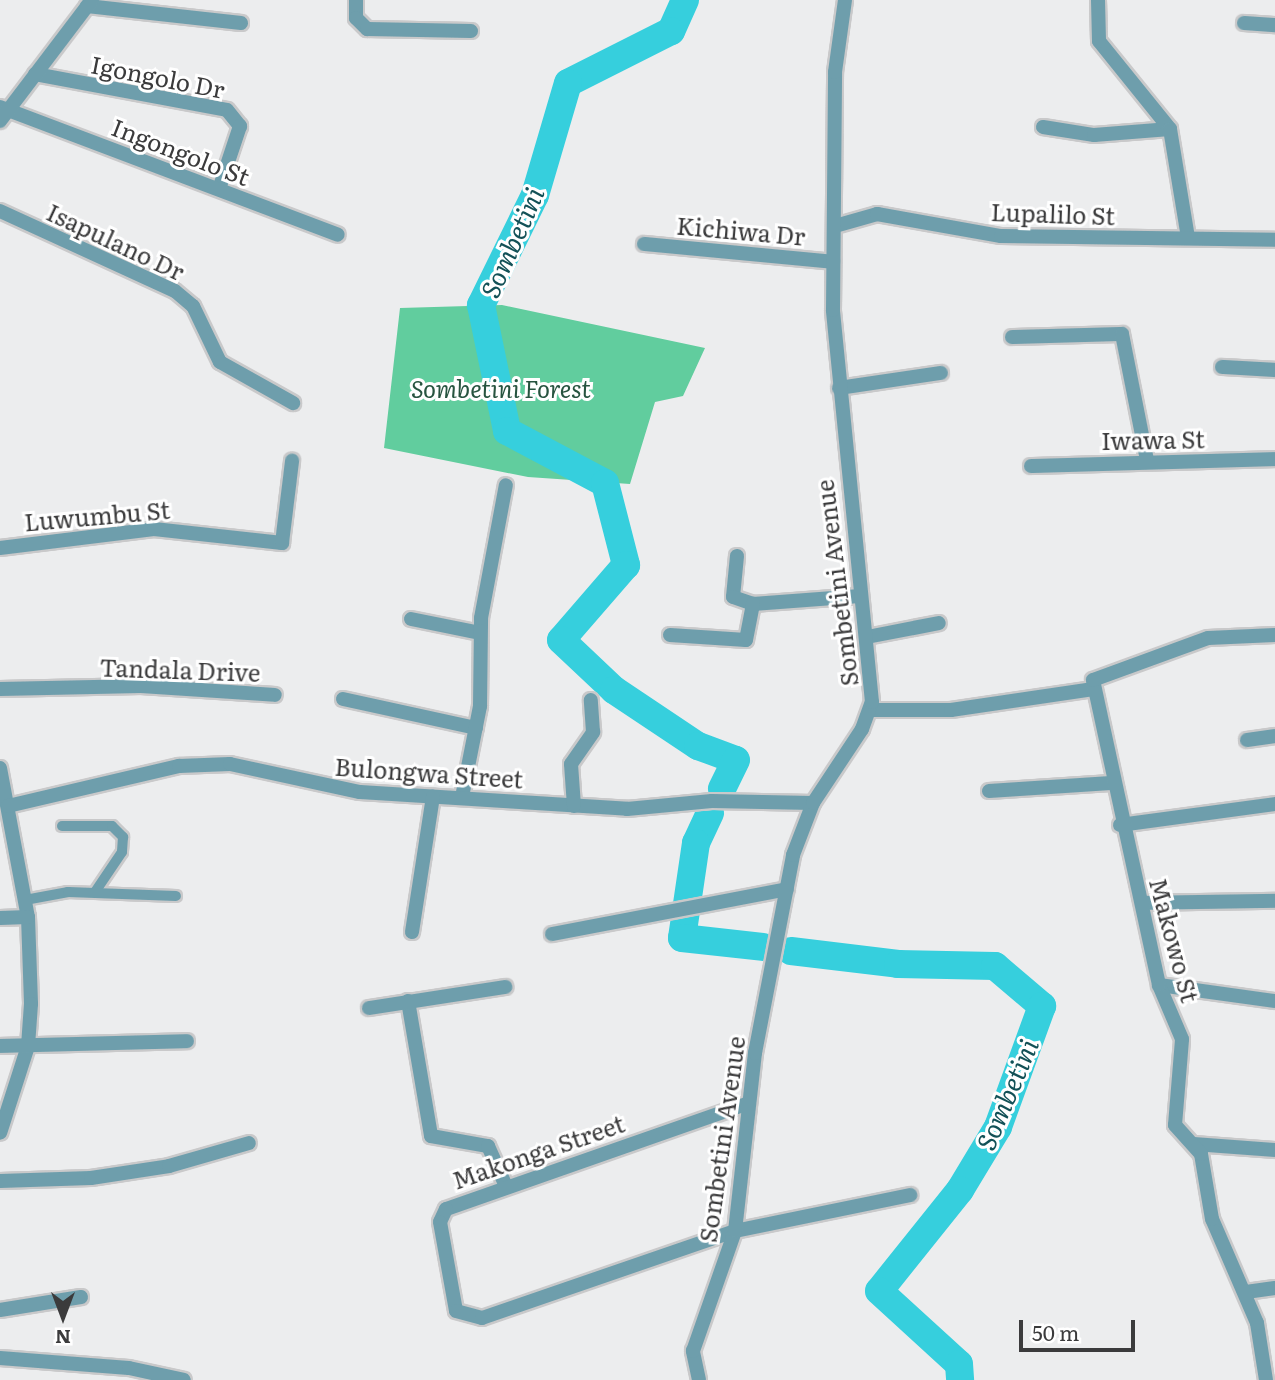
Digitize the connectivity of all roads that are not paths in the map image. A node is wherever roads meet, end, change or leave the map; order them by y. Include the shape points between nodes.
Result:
1 (356, 0) edge
2 (845, 0) edge
3 (1098, 0) edge
4 (89, 3) edge
5 (241, 23) dead end
6 (1244, 23) dead end
7 (1275, 25) edge
8 (471, 31) dead end
9 (35, 74) junction
10 (2, 112) edge
11 (1043, 127) dead end
12 (1170, 129) junction
13 (219, 189) junction
14 (0, 211) edge
15 (835, 226) junction
16 (338, 235) dead end
17 (1188, 238) junction
18 (1275, 240) edge
19 (644, 244) dead end
20 (833, 262) junction
21 (1012, 337) dead end
22 (1222, 368) dead end
23 (1275, 370) edge
24 (941, 373) dead end
25 (839, 388) junction
26 (293, 403) dead end
27 (1147, 460) junction
28 (1275, 460) edge
29 (292, 461) dead end
30 (1031, 466) dead end
31 (506, 485) dead end
32 (0, 548) edge
33 (737, 556) dead end
34 (860, 596) junction
35 (753, 604) junction
36 (411, 619) dead end
37 (939, 623) dead end
38 (480, 634) junction
39 (670, 635) dead end
40 (1275, 635) edge
41 (867, 637) junction
42 (0, 689) edge
43 (1093, 689) junction
44 (275, 695) dead end
45 (343, 699) dead end
46 (591, 700) dead end
47 (871, 710) junction
48 (476, 728) junction
49 (1275, 736) edge
50 (1247, 740) dead end
51 (0, 768) edge
52 (1111, 783) junction
53 (989, 791) dead end
54 (433, 796) junction
55 (462, 797) junction
56 (813, 803) junction
57 (1275, 804) edge
58 (8, 806) junction
59 (574, 806) junction
60 (1120, 825) junction
61 (62, 826) dead end
62 (16, 844) junction
63 (0, 845) edge
64 (787, 889) junction
65 (95, 891) junction
66 (176, 896) dead end
67 (25, 900) junction
68 (1275, 901) edge
69 (1142, 903) junction
70 (28, 917) junction
71 (0, 918) edge
72 (412, 932) dead end
73 (552, 934) dead end
74 (1159, 985) junction
75 (505, 987) dead end
76 (408, 1001) junction
77 (1275, 1001) edge
78 (369, 1007) dead end
79 (187, 1041) dead end
80 (0, 1046) edge
81 (28, 1046) junction
82 (749, 1102) junction
83 (0, 1133) edge
84 (249, 1143) dead end
85 (1194, 1144) junction
86 (1275, 1150) edge
87 (0, 1181) edge
88 (505, 1184) junction
89 (910, 1195) dead end
90 (735, 1231) junction
91 (1275, 1288) edge
92 (1246, 1292) junction
93 (81, 1297) dead end
94 (0, 1310) edge
95 (0, 1358) edge
96 (184, 1380) edge
97 (699, 1380) edge
98 (1266, 1380) edge

1 - 8 street via 356,18 367,29
2 - 15 street, Sombetini Avenue via 835,72
3 - 12 street via 1099,41
4 - 5 street
4 - 9 street
6 - 7 street
9 - 10 street
9 - 13 street, Igongolo Dr via 228,110 240,126
10 - 13 street, Ingongolo St
11 - 12 street via 1094,135
12 - 17 street
13 - 16 street, Ingongolo St
14 - 26 street, Isapulano Dr via 175,291 193,306 220,362
15 - 17 street, Lupalilo St via 877,214 1001,236
15 - 20 street, Sombetini Avenue
17 - 18 street, Lupalilo St
19 - 20 street, Kichiwa Dr
20 - 25 street, Sombetini Avenue
21 - 27 street via 1122,334
22 - 23 street
24 - 25 street
25 - 34 street, Sombetini Avenue
27 - 28 street, Iwawa St
27 - 30 street, Iwawa St
29 - 32 street, Luwumbu St via 282,542 154,529
31 - 38 street
33 - 35 street via 733,597
34 - 35 street
34 - 41 street, Sombetini Avenue
35 - 39 street via 746,640
36 - 38 street
37 - 41 street
38 - 48 street
40 - 43 street via 1198,640 1098,675
41 - 47 street, Sombetini Avenue
42 - 44 street, Tandala Drive via 141,686
43 - 47 street via 951,710
43 - 52 street, Makowo St
45 - 48 street
46 - 59 street via 593,732 571,764
47 - 56 street, Sombetini Avenue
48 - 55 street
49 - 50 street
51 - 58 street
52 - 53 street
52 - 60 street, Makowo St
54 - 55 street, Bulongwa Street
54 - 58 street, Bulongwa Street via 319,787 268,767 216,764 179,766
54 - 72 street
55 - 59 street, Bulongwa Street
56 - 59 street, Bulongwa Street
56 - 64 street, Sombetini Avenue
57 - 60 street
58 - 62 street
60 - 69 street, Makowo St
61 - 65 lane via 112,826 123,837 122,852
62 - 63 street
62 - 67 street
64 - 73 street
64 - 82 street, Sombetini Avenue
65 - 66 lane
65 - 67 lane
67 - 70 street
68 - 69 street
69 - 74 street, Makowo St
70 - 71 street
70 - 81 street
74 - 77 street
74 - 85 street, Makowo St via 1184,1051 1175,1125
75 - 76 street
76 - 78 street
76 - 88 street via 431,1136 488,1146
79 - 81 street
80 - 81 street
81 - 83 street
82 - 88 street, Makonga Street
82 - 90 street, Sombetini Avenue
84 - 87 street via 118,1174
85 - 86 street
85 - 92 street, Makowo St via 1212,1219
88 - 90 street, Makonga Street via 442,1213 448,1292 467,1318
89 - 90 street
90 - 97 street, Sombetini Avenue via 696,1340
91 - 92 street
92 - 98 street, Makowo St via 1265,1348
93 - 94 street
95 - 96 street via 129,1368

